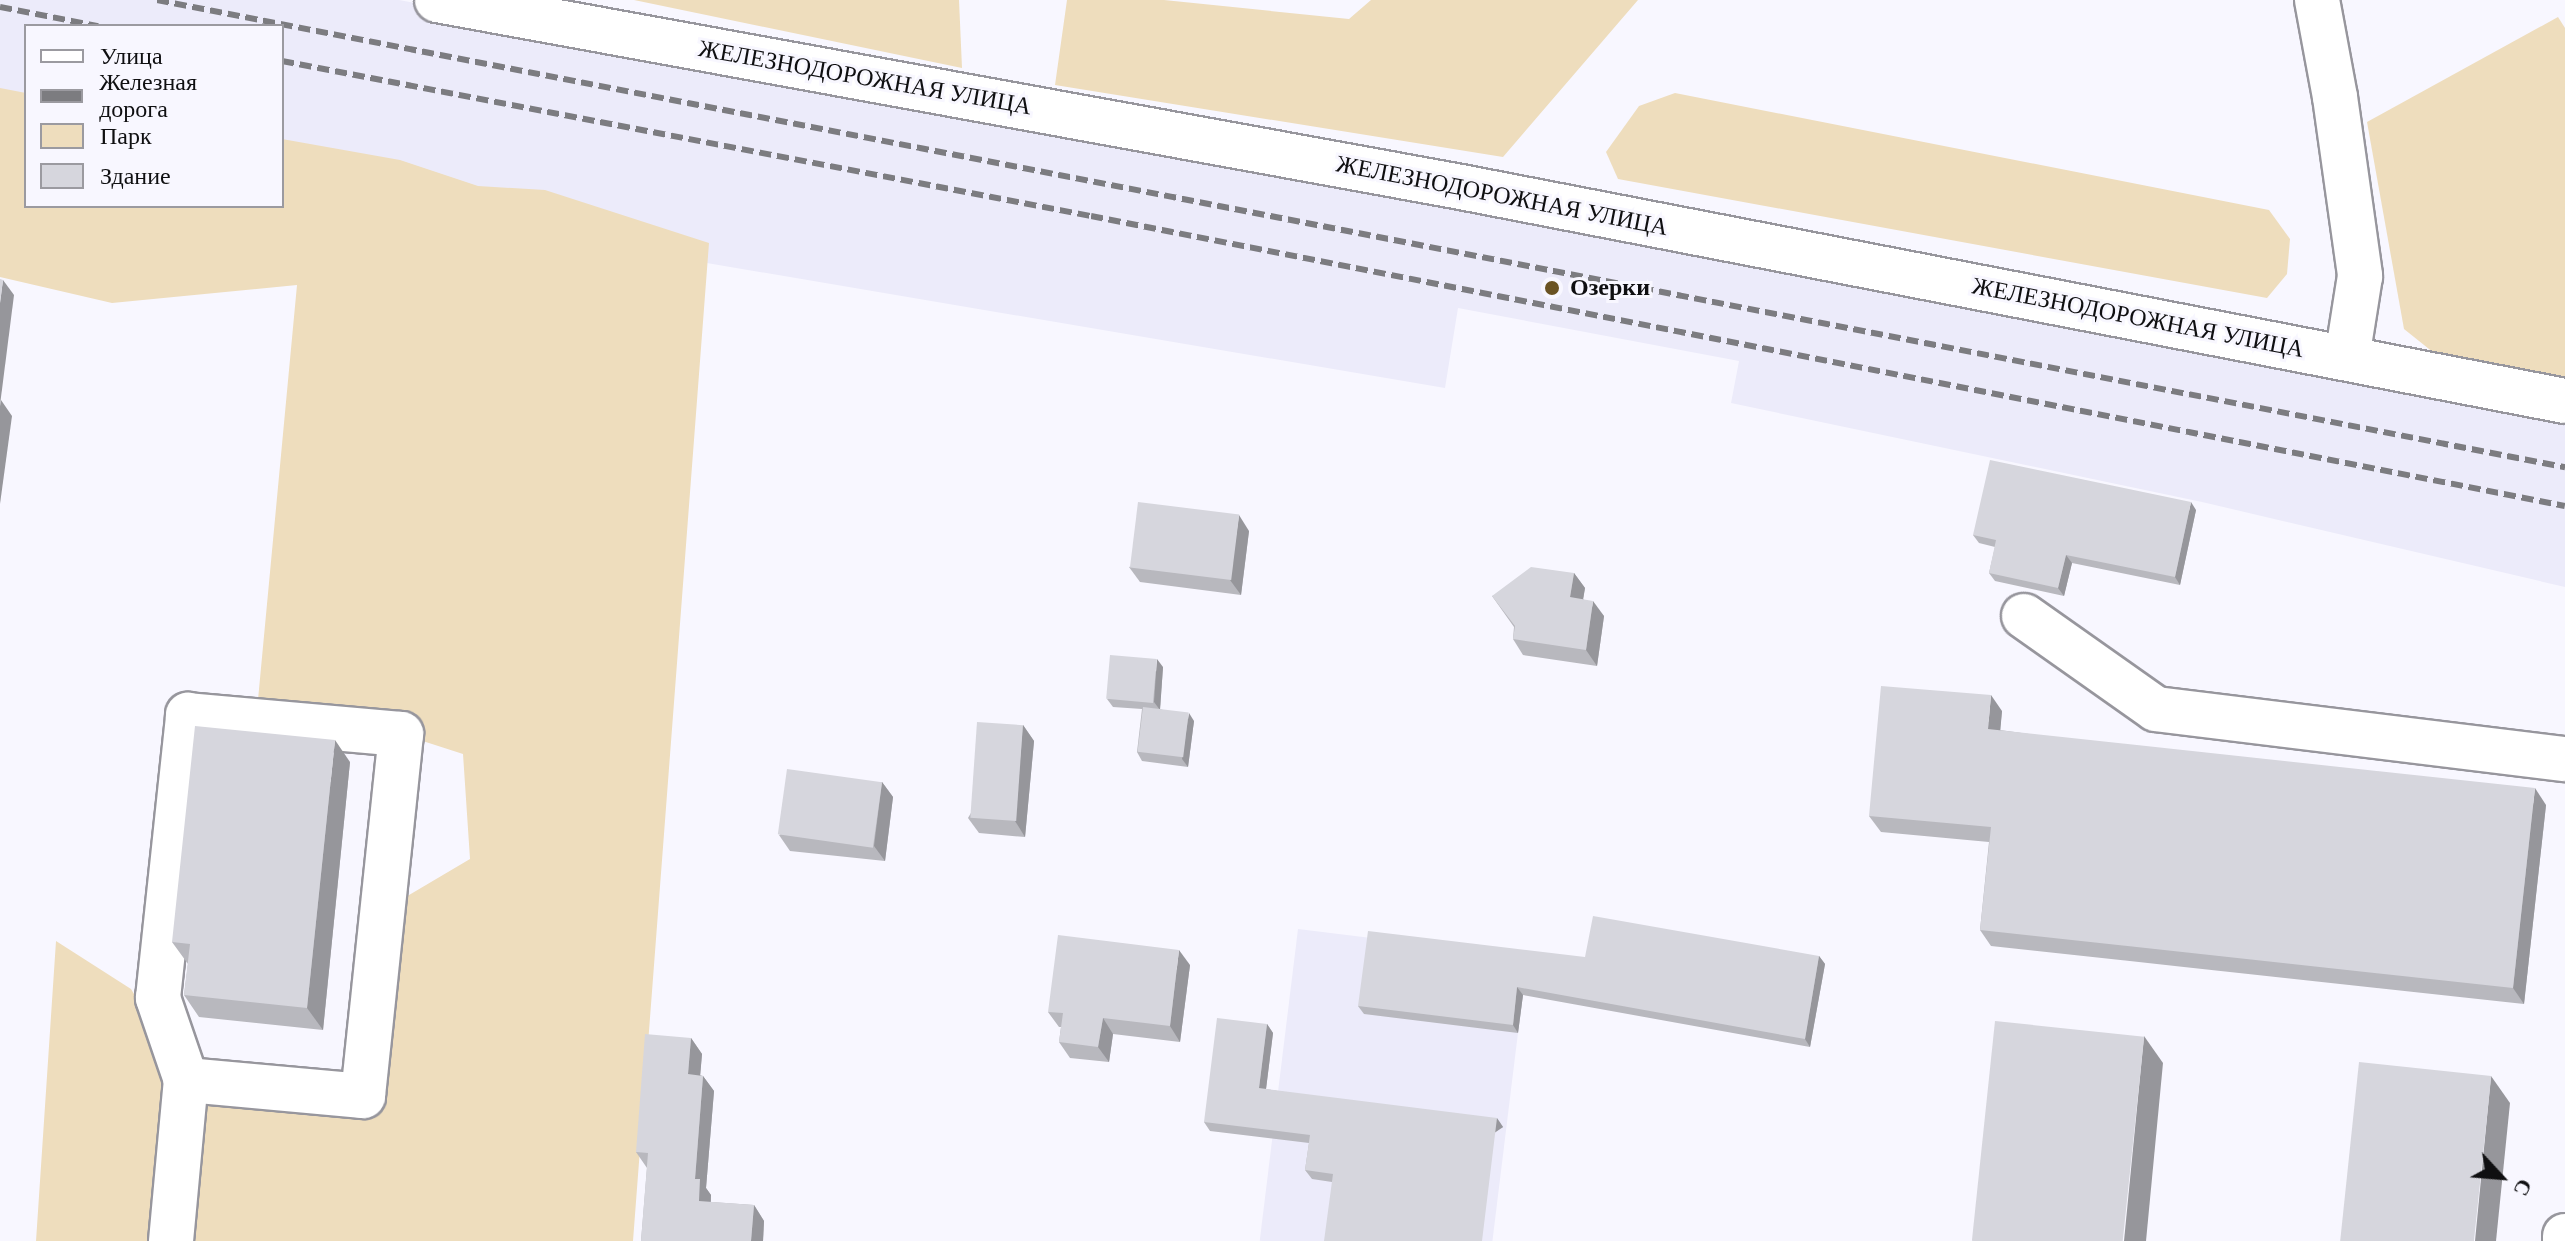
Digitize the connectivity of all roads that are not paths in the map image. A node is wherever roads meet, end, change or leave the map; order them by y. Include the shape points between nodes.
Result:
1 (437, 0) edge
2 (2317, 0) edge
3 (2360, 276) junction
4 (2347, 358) junction
5 (2427, 374) junction
6 (2565, 401) edge
7 (2024, 616) dead end
8 (2565, 759) edge
9 (186, 1080) junction
10 (171, 1241) edge

1 - 4 street, ЖЕЛЕЗНОДОРОЖНАЯ УЛИЦА via 1451,185
2 - 3 street
3 - 4 street
3 - 5 street via 2377,321 2396,349
4 - 5 street, ЖЕЛЕЗНОДОРОЖНАЯ УЛИЦА
5 - 6 street, ЖЕЛЕЗНОДОРОЖНАЯ УЛИЦА
7 - 8 street via 2156,709
9 - 9 street via 158,998 188,715 401,734 363,1096
9 - 10 street

